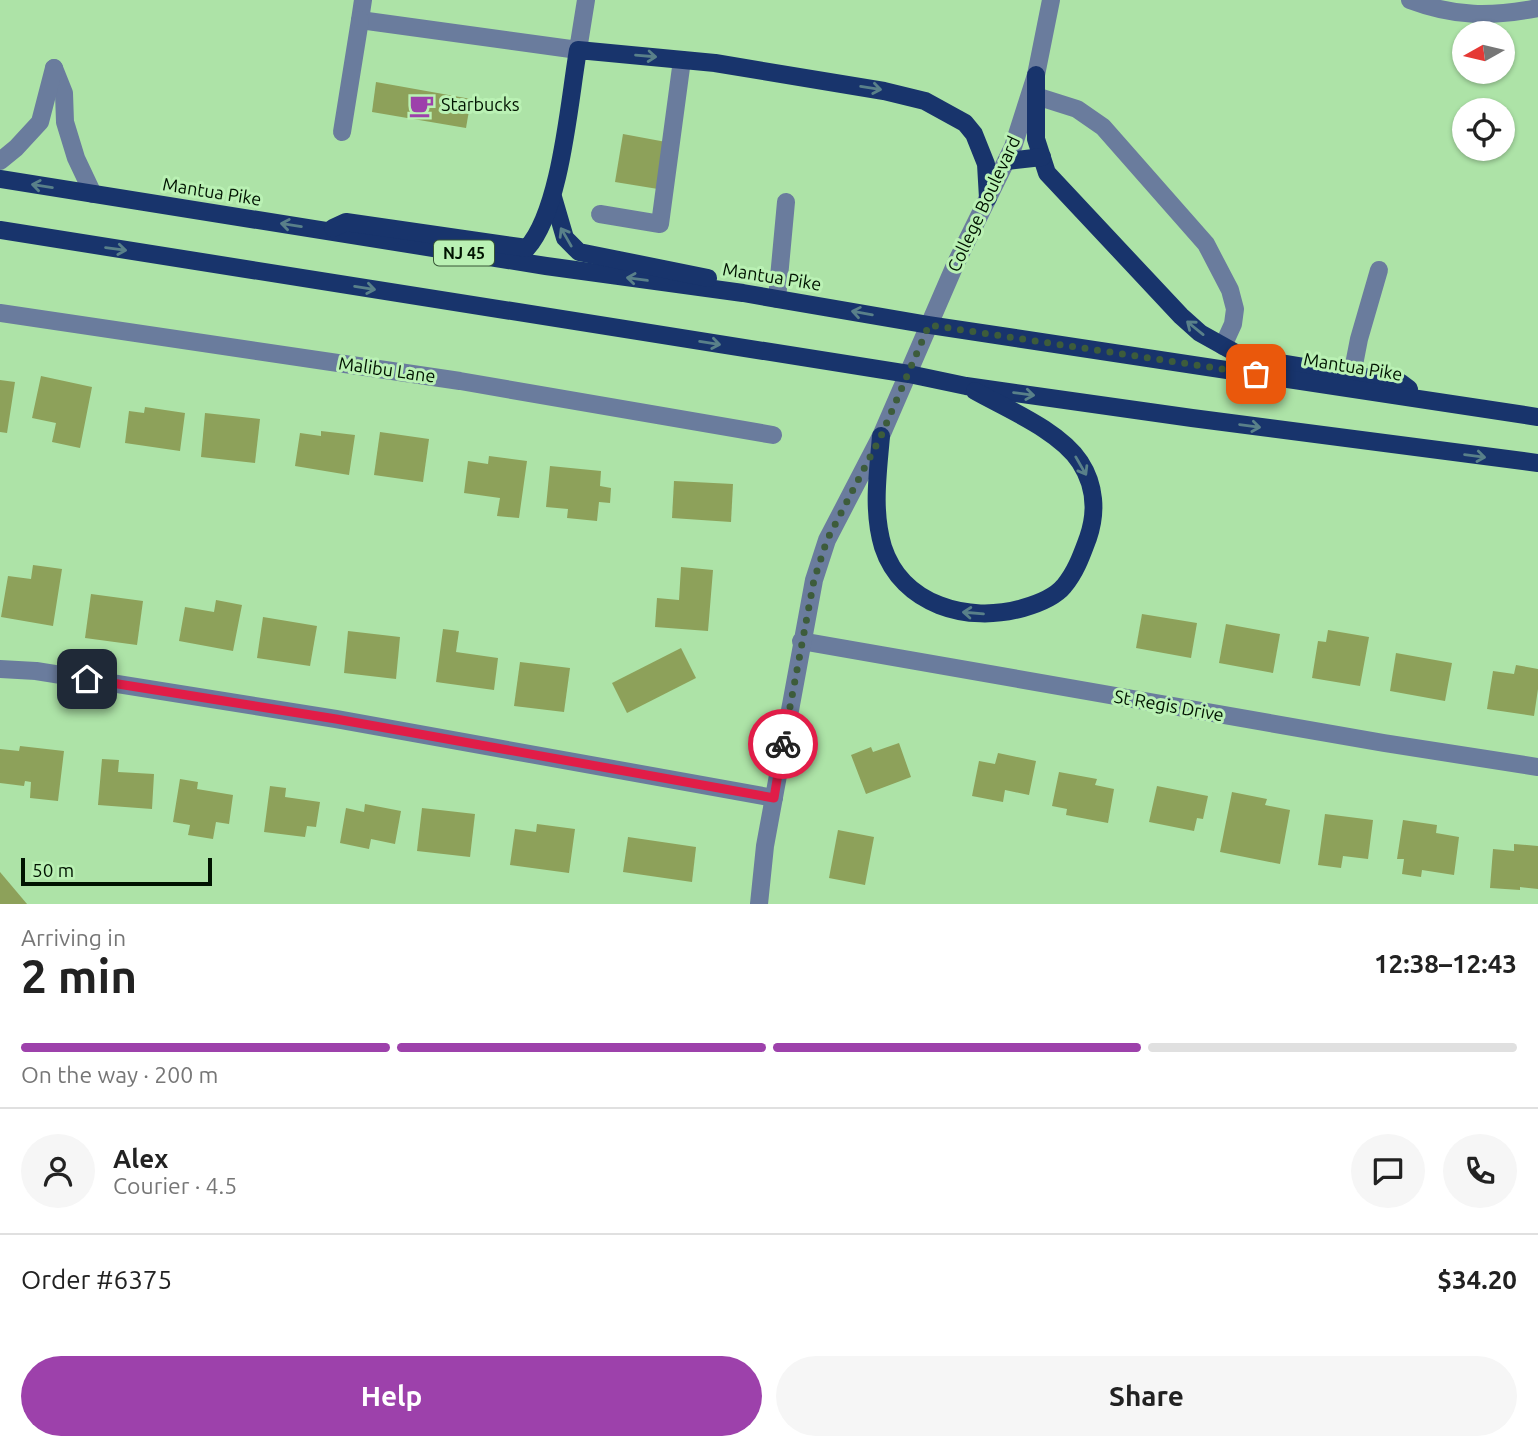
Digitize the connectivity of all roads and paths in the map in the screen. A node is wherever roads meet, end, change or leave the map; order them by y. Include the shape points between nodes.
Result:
1 (362, 0) edge
2 (586, 0) edge
3 (1051, 0) edge
4 (1410, 0) edge
5 (1538, 8) edge
6 (360, 20) junction
7 (578, 50) junction
8 (682, 60) junction
9 (1036, 75) junction
10 (1036, 96) junction
11 (342, 132) dead end
12 (1042, 157) junction
13 (1007, 160) junction
14 (0, 162) edge
15 (0, 179) edge
16 (93, 194) junction
17 (553, 197) junction
18 (988, 198) junction
19 (786, 202) dead end
20 (600, 214) dead end
21 (0, 230) edge
22 (327, 231) junction
23 (1379, 271) dead end
24 (743, 293) junction
25 (777, 299) junction
26 (0, 313) edge
27 (929, 325) junction
28 (1223, 345) junction
29 (909, 374) junction
30 (1352, 375) junction
31 (966, 386) junction
32 (1420, 398) junction
33 (1538, 417) edge
34 (773, 435) dead end
35 (881, 436) junction
36 (1538, 463) edge
37 (801, 641) junction
38 (0, 669) edge
39 (1538, 768) edge
40 (774, 798) junction
41 (759, 904) edge

1 - 6 street
2 - 7 street
3 - 9 street, College Boulevard
4 - 5 street via 1437,10 1480,15
6 - 7 street
6 - 11 street
7 -> 8 main road
7 - 17 main road
8 -> 18 main road via 925,101 965,123 974,134 986,164
8 - 20 street via 660,224
9 - 10 main road
9 - 13 street, College Boulevard
10 - 12 main road via 1036,139
10 - 28 street via 1077,109 1103,127 1206,244 1235,309
12 - 13 main road
28 -> 12 main road via 1181,316 1047,173
13 - 18 street, College Boulevard
14 - 16 street via 40,122 54,68 64,93 65,122 76,158
16 -> 15 main road, Mantua Pike / NJ 45
22 -> 16 main road, Mantua Pike / NJ 45
17 - 22 main road via 527,248 346,222
24 -> 17 main road via 709,278 579,252 565,238
18 - 27 street, College Boulevard
19 - 25 street
21 -> 29 main road
24 -> 22 main road, Mantua Pike / NJ 45
23 - 30 street
24 - 25 main road, Mantua Pike / NJ 45
27 -> 25 main road, Mantua Pike / NJ 45
26 - 34 street, Malibu Lane via 460,381
27 - 29 street, College Boulevard
27 - 32 main road, Mantua Pike / NJ 45
28 - 30 main road via 1243,356
29 - 31 main road
29 - 35 street
30 - 32 main road via 1401,383
31 -> 35 main road via 1051,434 1072,451 1092,490 1093,520 1080,561 1064,587 1038,604 980,614 949,610 921,598 895,573 876,517
31 -> 36 main road
32 - 33 main road, Mantua Pike / NJ 45
35 - 37 street via 827,540
37 - 39 street, St Regis Drive
37 - 40 street
38 - 40 street via 336,719
40 - 41 street

